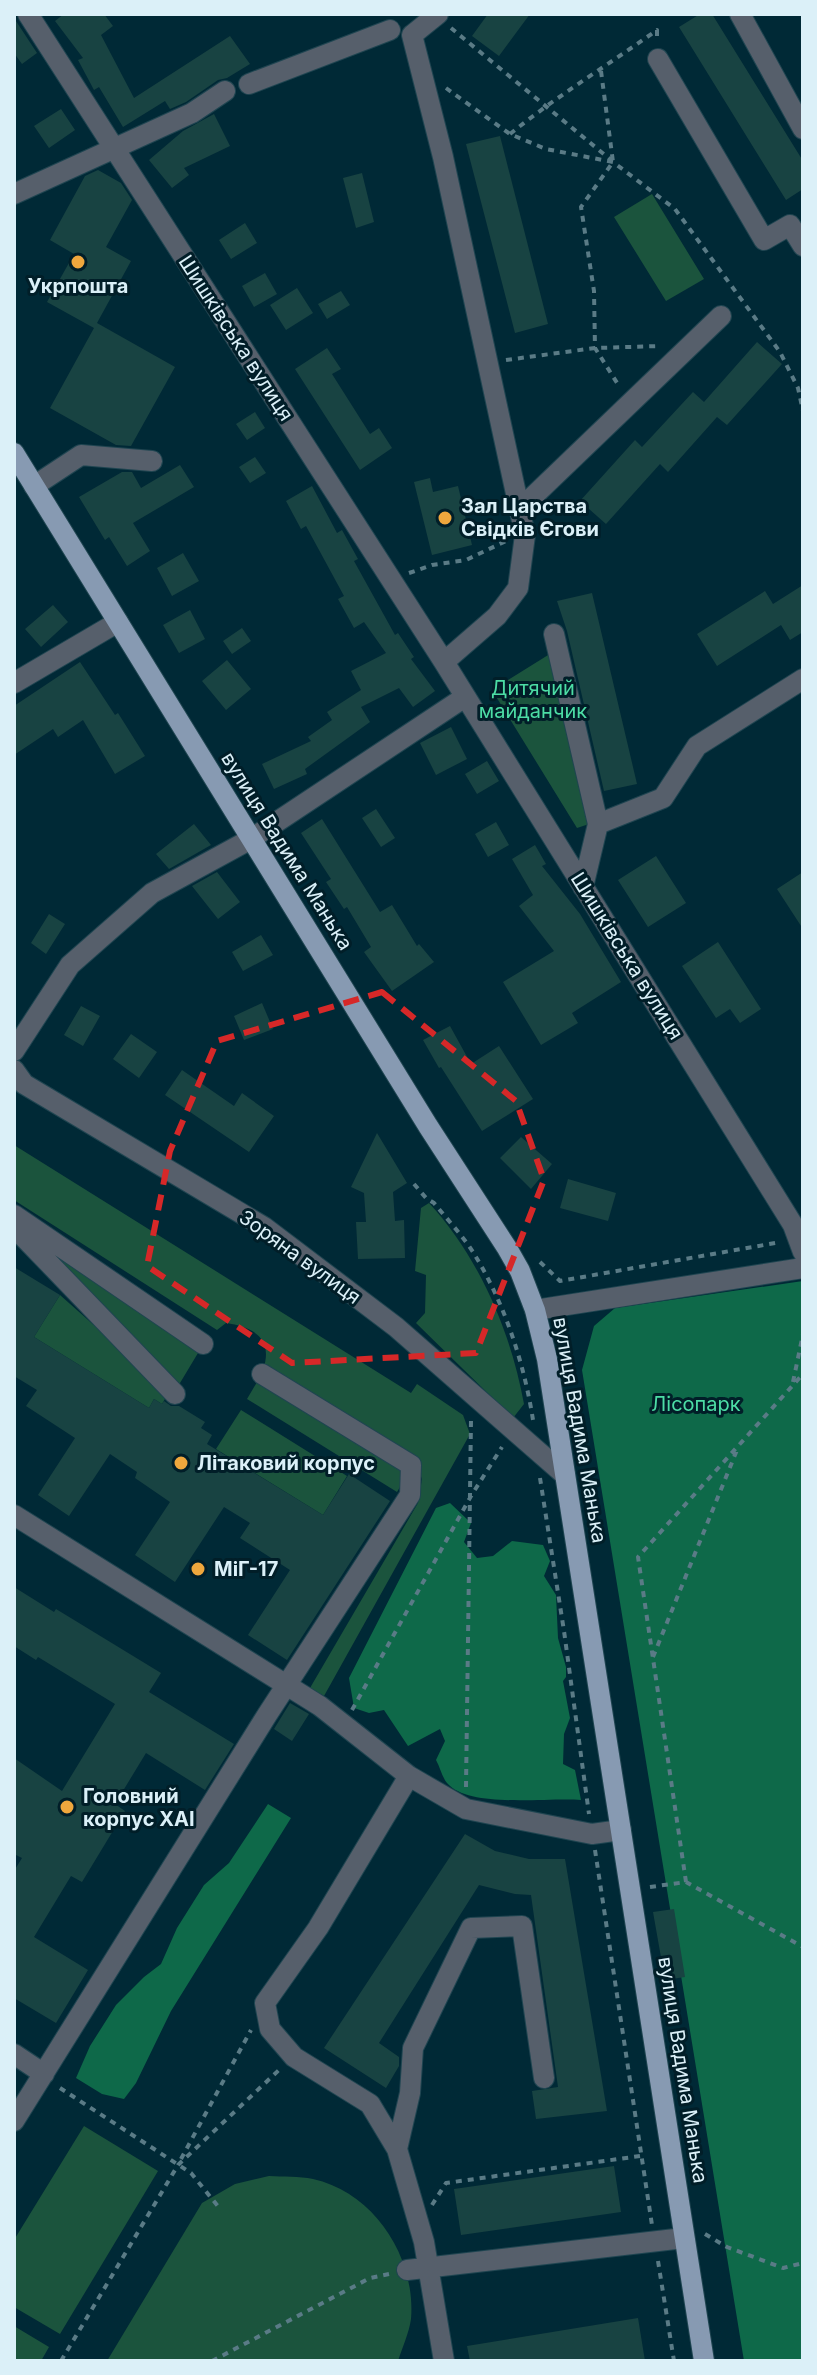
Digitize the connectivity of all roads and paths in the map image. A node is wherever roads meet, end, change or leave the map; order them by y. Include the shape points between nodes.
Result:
1 (28, 14) edge
2 (740, 14) edge
3 (437, 15) edge
4 (389, 22) edge
5 (412, 35) junction
6 (658, 59) joint
7 (601, 71) junction
8 (249, 84) dead end
9 (441, 84) dead end
10 (225, 91) dead end
11 (546, 104) junction
12 (803, 129) edge
13 (510, 134) junction
14 (116, 148) junction
15 (613, 162) junction
16 (14, 194) edge
17 (803, 246) edge
18 (721, 316) dead end
19 (691, 345) junction
20 (595, 348) junction
21 (488, 363) junction
22 (630, 404) junction
23 (803, 411) edge
24 (14, 453) edge
25 (152, 461) dead end
26 (34, 486) junction
27 (520, 509) junction
28 (525, 535) junction
29 (394, 583) junction
30 (118, 622) junction
31 (554, 634) dead end
32 (444, 662) junction
33 (803, 679) edge
34 (14, 683) edge
35 (465, 697) junction
36 (598, 824) junction
37 (251, 839) junction
38 (583, 887) junction
39 (14, 1051) edge
40 (14, 1070) edge
41 (414, 1184) dead end
42 (14, 1215) edge
43 (14, 1227) edge
44 (801, 1245) edge
45 (540, 1262) dead end
46 (803, 1268) edge
47 (535, 1310) junction
48 (803, 1334) edge
49 (203, 1344) dead end
50 (262, 1374) dead end
51 (803, 1374) edge
52 (793, 1385) junction
53 (175, 1394) dead end
54 (471, 1416) dead end
55 (508, 1438) dead end
56 (739, 1447) junction
57 (537, 1449) junction
58 (565, 1475) junction
59 (471, 1496) junction
60 (14, 1515) edge
61 (652, 1659) junction
62 (286, 1687) junction
63 (344, 1726) junction
64 (409, 1776) junction
65 (466, 1809) junction
66 (621, 1830) junction
67 (592, 1834) junction
68 (686, 1882) junction
69 (648, 1887) dead end
70 (803, 1947) edge
71 (265, 2003) junction
72 (14, 2054) edge
73 (294, 2057) junction
74 (44, 2074) junction
75 (544, 2078) dead end
76 (60, 2088) dead end
77 (14, 2121) edge
78 (397, 2149) junction
79 (640, 2156) junction
80 (178, 2165) junction
81 (221, 2210) dead end
82 (420, 2225) junction
83 (684, 2238) junction
84 (655, 2242) junction
85 (803, 2263) edge
86 (428, 2266) junction
87 (407, 2270) joint
88 (61, 2361) edge
89 (212, 2361) edge
90 (444, 2361) edge
91 (674, 2361) edge
92 (704, 2361) edge

1 - 14 street, Шишківська вулиця
2 - 12 street
3 - 5 street
3 - 11 path
4 - 5 street
4 - 8 street
5 - 21 street
6 - 7 path via 657,30
6 - 17 street via 764,240 790,225
7 - 11 path
7 - 15 path
9 - 13 path
10 - 14 street via 192,113
11 - 13 path
11 - 15 path
13 - 15 path via 546,149
14 - 16 street
14 - 29 street, Шишківська вулиця
15 - 20 path via 581,207 594,291
15 - 23 path via 675,209 780,352
18 - 19 street
19 - 20 path
19 - 22 street
20 - 21 path
20 - 22 path
21 - 27 street
22 - 27 street
24 - 26 main road, вулиця Вадима Манька
25 - 26 street via 81,455
26 - 30 main road, вулиця Вадима Манька
27 - 28 street
28 - 29 path via 466,560 416,569
28 - 32 street via 518,588 497,616
29 - 32 street, Шишківська вулиця
30 - 34 street
30 - 37 main road, вулиця Вадима Манька
31 - 36 street
32 - 35 street, Шишківська вулиця
33 - 36 street via 697,746 663,798
35 - 37 street
35 - 38 street, Шишківська вулиця
36 - 38 street
37 - 39 street via 152,893 105,932 70,965
37 - 47 main road, вулиця Вадима Манька via 507,1248
38 - 44 street, Шишківська вулиця via 768,1182
40 - 57 street, Зоряна вулиця via 24,1084 264,1227 396,1327
41 - 57 path via 472,1250 492,1289 524,1371
42 - 49 street
43 - 53 street
44 - 45 path via 560,1281
46 - 47 street
47 - 58 main road, вулиця Вадима Манька
48 - 52 path
50 - 62 street via 411,1465 410,1495
51 - 52 path
52 - 56 path
54 - 59 path
55 - 59 path
56 - 61 path
56 - 61 path via 638,1557
57 - 58 street, Зоряна вулиця
57 - 67 path
58 - 66 main road, вулиця Вадима Манька
59 - 63 path
59 - 65 path
60 - 62 street
61 - 68 path
62 - 63 street
62 - 74 street
63 - 64 street
64 - 65 street
64 - 71 street via 318,1928
65 - 67 street
66 - 67 street
66 - 83 main road, вулиця Вадима Манька
67 - 79 path
68 - 69 path
68 - 70 path
71 - 73 street via 270,2029
71 - 80 path
72 - 74 street
73 - 78 street via 370,2104
73 - 80 path
74 - 77 street
75 - 78 street via 522,1926 471,1928 413,2048 410,2093
76 - 80 path
78 - 82 street
79 - 82 path via 446,2183
79 - 84 path
80 - 81 path
80 - 88 path
82 - 86 street
83 - 84 street
83 - 85 path via 705,2234 783,2268
83 - 92 main road, вулиця Вадима Манька
84 - 86 street
84 - 91 path
86 - 87 street
86 - 90 street
87 - 89 path via 370,2278

